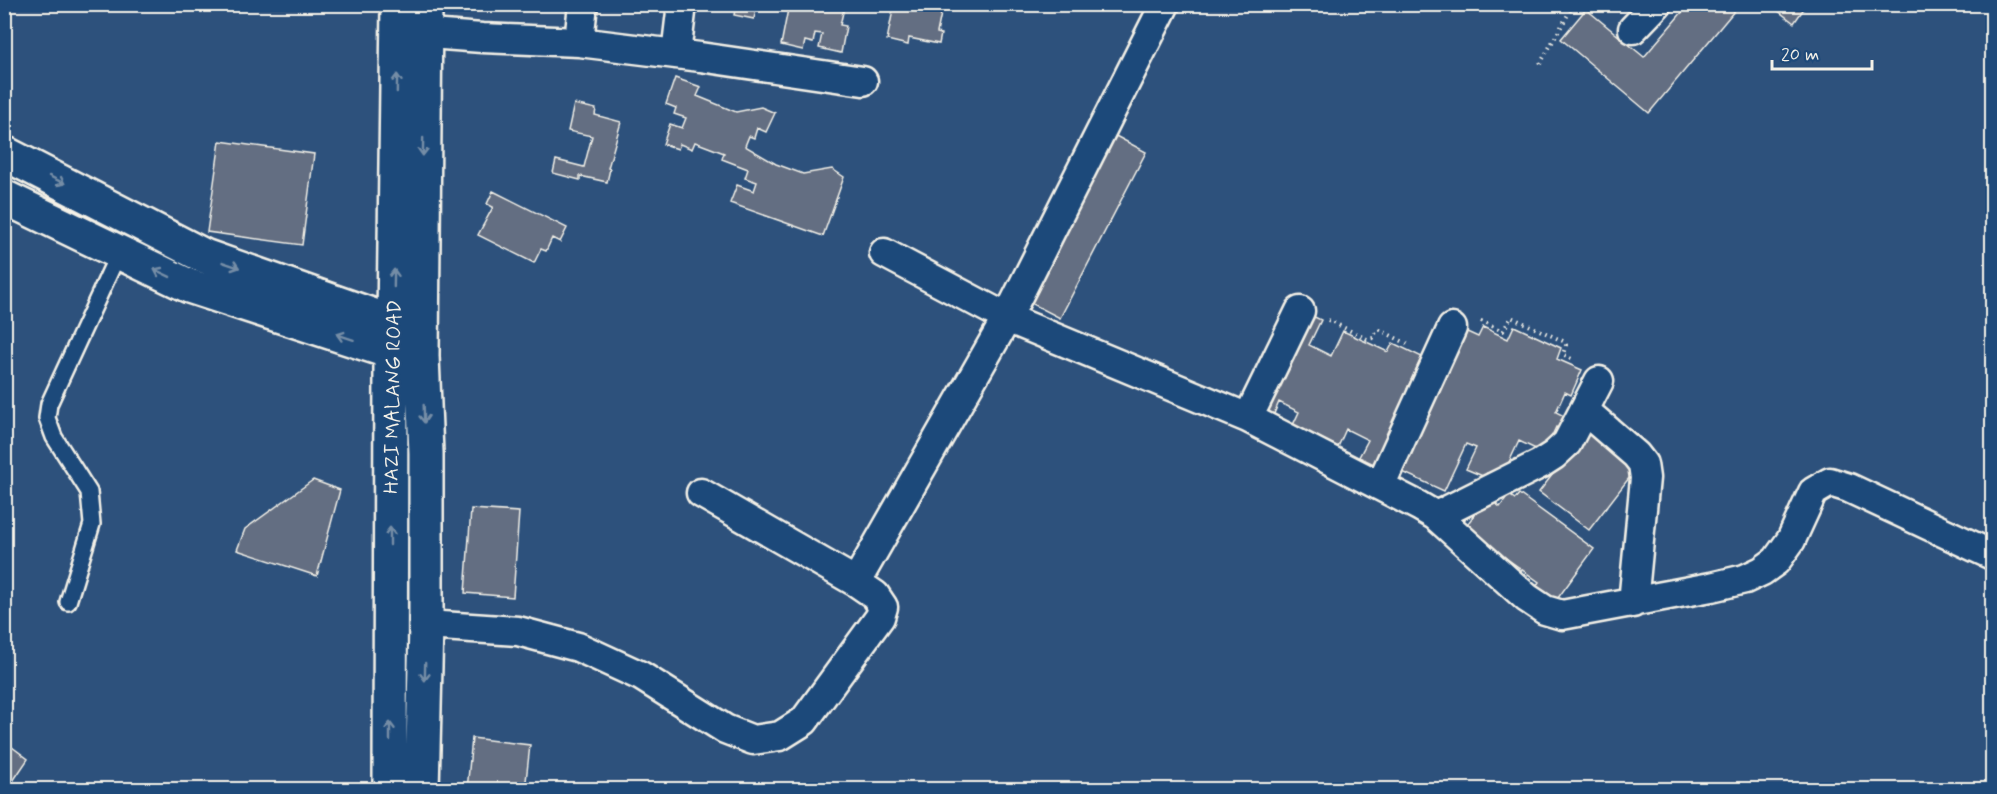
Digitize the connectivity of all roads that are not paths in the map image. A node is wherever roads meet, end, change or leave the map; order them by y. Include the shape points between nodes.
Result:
1 (583, 4) edge
2 (682, 4) edge
3 (1165, 4) edge
4 (1657, 4) edge
5 (412, 18) edge
6 (1633, 30) dead end
7 (579, 42) junction
8 (675, 54) junction
9 (863, 81) dead end
10 (4, 153) edge
11 (4, 197) edge
12 (119, 252) junction
13 (884, 253) dead end
14 (1300, 311) road end
15 (1007, 318) junction
16 (1452, 328) road end
17 (407, 339) junction
18 (1599, 381) road end
19 (1584, 410) junction
20 (1248, 418) junction
21 (1380, 486) junction
22 (701, 493) dead end
23 (1436, 516) junction
24 (1992, 555) edge
25 (856, 582) junction
26 (68, 602) dead end
27 (1633, 603) junction
28 (426, 625) junction
29 (390, 789) edge
30 (422, 789) edge

1 - 7 street
2 - 8 street
3 - 15 street
4 - 6 street
5 - 7 street
5 - 17 main road, HAZI MALANG ROAD
7 - 8 street
8 - 9 street
10 -> 17 main road via 204,256
11 - 12 main road
17 -> 12 main road via 189,286
12 - 26 lane via 49,404 47,418 54,437 88,492 92,524
13 - 15 street
14 - 20 street
15 - 20 street
15 - 25 street
16 - 21 street
17 -> 28 main road, HAZI MALANG ROAD via 426,453
29 -> 17 main road, HAZI MALANG ROAD
18 - 19 street
19 - 23 street via 1567,443 1554,456
19 - 27 street via 1636,455 1646,478
20 - 21 street
21 - 23 street
22 - 25 street
23 - 27 street via 1545,610 1562,615
24 - 27 street via 1830,482 1813,492 1791,540 1776,561 1762,571 1745,579
25 - 28 street via 883,607 880,617 804,721 780,736 753,740 725,729 641,676 578,647 518,632
28 -> 30 main road, HAZI MALANG ROAD

